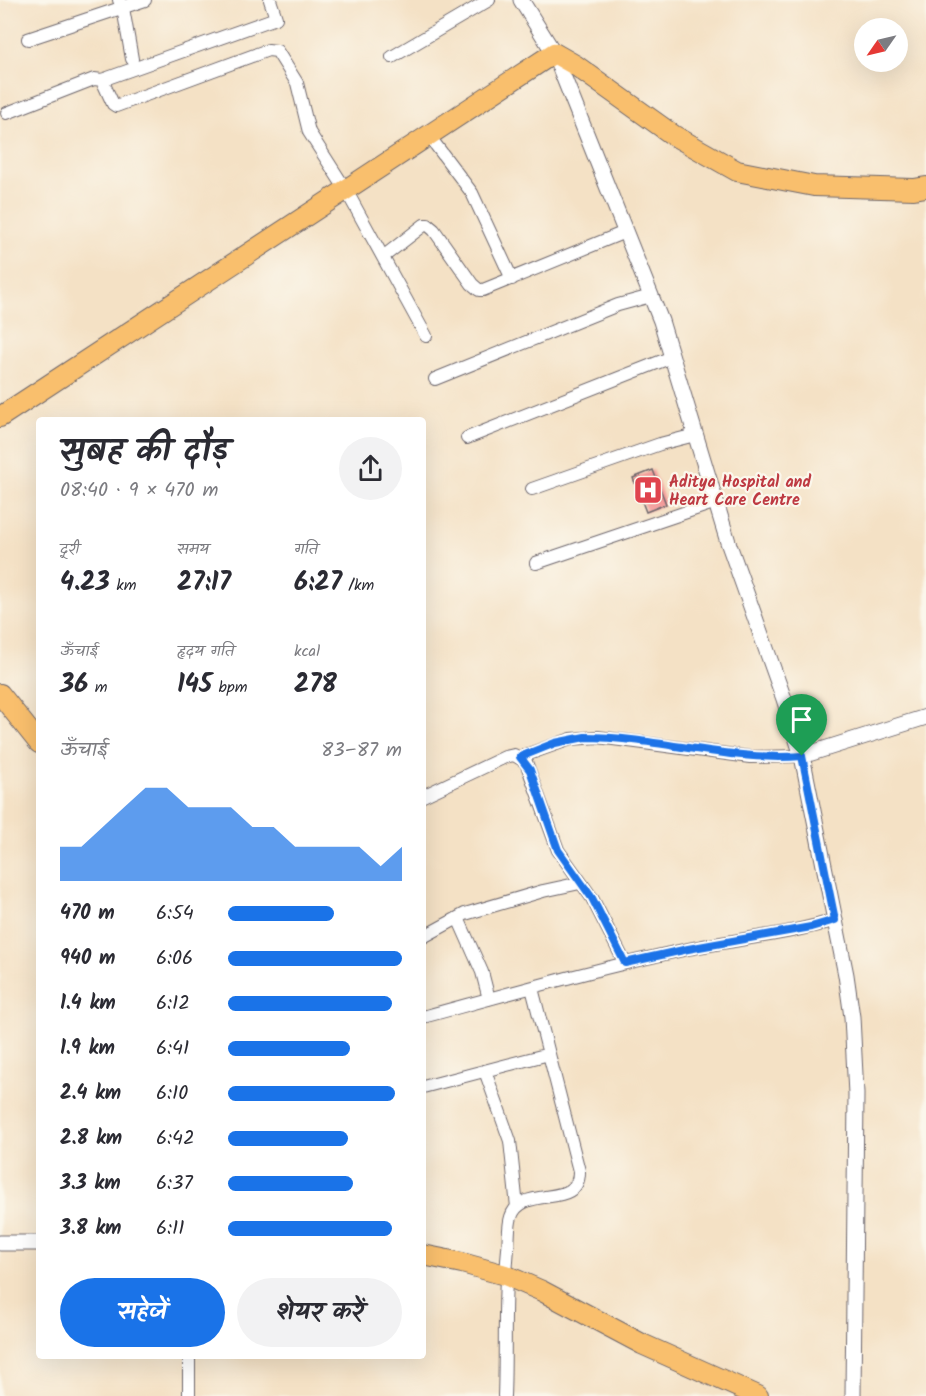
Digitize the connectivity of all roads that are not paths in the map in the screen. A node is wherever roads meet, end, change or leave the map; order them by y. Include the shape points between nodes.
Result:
1 (145, 0) edge
2 (270, 0) edge
3 (489, 0) edge
4 (521, 0) edge
5 (121, 4) edge
6 (28, 39) dead end
7 (554, 53) junction
8 (392, 57) dead end
9 (132, 59) dead end
10 (102, 80) junction
11 (7, 113) dead end
12 (429, 136) junction
13 (926, 187) edge
14 (346, 190) junction
15 (625, 232) junction
16 (383, 256) junction
17 (512, 279) junction
18 (651, 296) junction
19 (426, 336) dead end
20 (672, 357) junction
21 (435, 379) dead end
22 (0, 417) edge
23 (695, 435) junction
24 (467, 438) dead end
25 (532, 489) dead end
26 (716, 502) junction
27 (536, 563) dead end
28 (0, 694) edge
29 (926, 717) edge
30 (36, 739) edge
31 (802, 756) junction
32 (520, 757) junction
33 (426, 795) edge
34 (580, 883) junction
35 (458, 918) junction
36 (835, 920) junction
37 (426, 935) edge
38 (625, 963) junction
39 (532, 988) junction
40 (489, 999) junction
41 (426, 1016) edge
42 (549, 1054) junction
43 (484, 1071) junction
44 (426, 1086) edge
45 (517, 1207) junction
46 (0, 1243) edge
47 (36, 1243) edge
48 (426, 1256) edge
49 (505, 1275) junction
50 (189, 1359) edge
51 (189, 1396) edge
52 (504, 1396) edge
53 (758, 1396) edge
54 (853, 1396) edge

1 - 5 street
2 - 10 street via 276,18
3 - 8 street
4 - 7 street
5 - 6 street
5 - 9 street
7 - 12 main road
7 - 13 main road via 673,135 737,171 814,186
7 - 15 street
10 - 11 street
10 - 14 street via 116,106 268,50 277,51 297,83 309,132
12 - 14 main road
12 - 17 street via 472,193
14 - 16 street
14 - 22 main road
15 - 17 street
15 - 18 street
16 - 17 street via 428,225 475,287 483,290
16 - 19 street
18 - 20 street
18 - 21 street via 618,305
20 - 23 street
20 - 24 street
23 - 25 street
23 - 26 street
26 - 27 street
26 - 31 street
28 - 30 main road
29 - 31 street
31 - 32 street via 766,757 585,737 555,743
31 - 36 street
32 - 33 street via 505,757
32 - 34 street via 530,770 558,850
34 - 35 street
34 - 38 street
35 - 37 street
35 - 40 street via 482,972
36 - 38 street
36 - 54 street via 852,1017 856,1094
38 - 39 street
39 - 40 street
39 - 42 street
40 - 41 street
42 - 43 street
42 - 45 street via 579,1178 570,1191 527,1200
43 - 44 street
43 - 45 street via 510,1141
45 - 49 street via 511,1217
46 - 47 street
48 - 49 main road
49 - 52 street
49 - 53 main road via 642,1344
50 - 51 street

